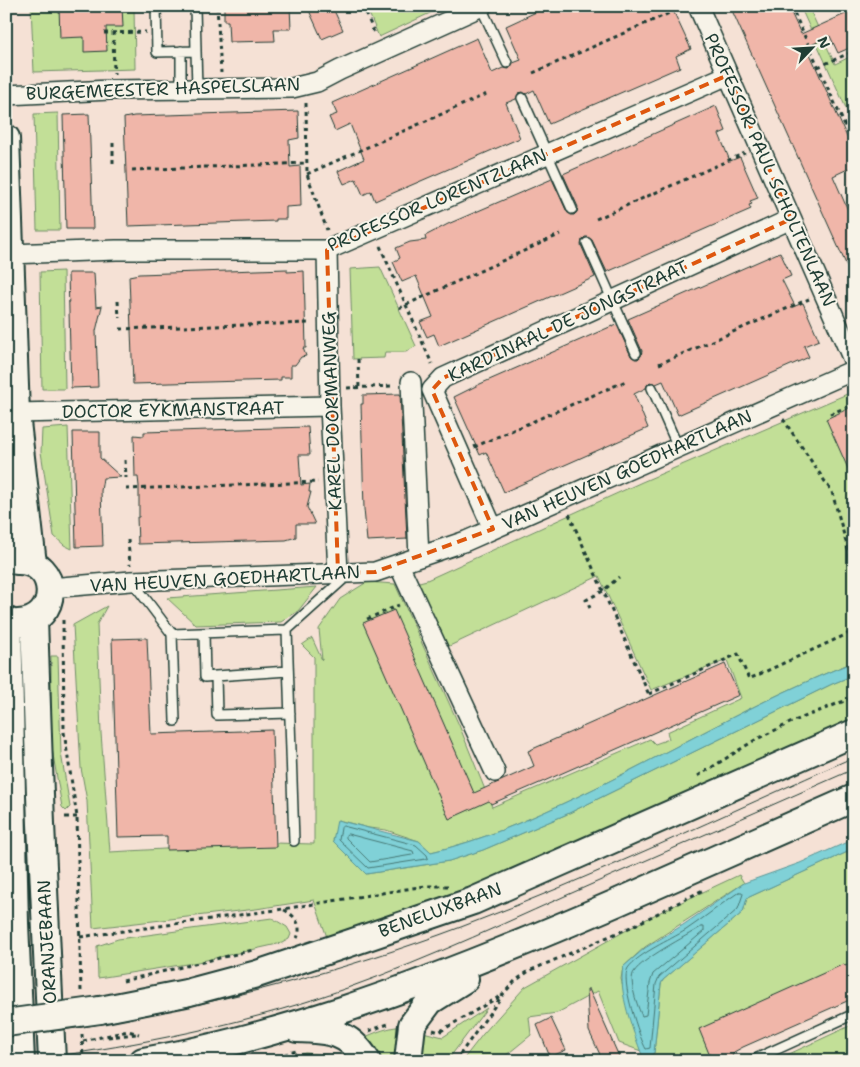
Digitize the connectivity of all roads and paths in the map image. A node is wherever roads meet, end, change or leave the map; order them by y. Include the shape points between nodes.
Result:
1 (156, 6) edge
2 (195, 6) edge
3 (217, 6) edge
4 (363, 6) edge
5 (684, 6) edge
6 (698, 6) edge
7 (791, 6) edge
8 (478, 7) edge
9 (113, 32) junction
10 (157, 32) junction
11 (104, 33) dead end
12 (181, 51) junction
13 (196, 51) junction
14 (854, 51) edge
15 (382, 52) junction
16 (506, 63) dead end
17 (818, 67) junction
18 (533, 73) dead end
19 (728, 75) junction
20 (306, 84) junction
21 (189, 89) junction
22 (221, 89) junction
23 (115, 90) junction
24 (488, 93) dead end
25 (6, 95) edge
26 (522, 98) dead end
27 (6, 138) edge
28 (113, 141) dead end
29 (854, 146) edge
30 (760, 147) junction
31 (547, 154) junction
32 (113, 163) dead end
33 (307, 164) junction
34 (132, 170) dead end
35 (307, 174) junction
36 (7, 185) edge
37 (572, 209) dead end
38 (596, 219) dead end
39 (791, 219) junction
40 (373, 229) junction
41 (561, 234) dead end
42 (587, 243) dead end
43 (330, 248) junction
44 (10, 254) junction
45 (823, 292) junction
46 (612, 300) junction
47 (118, 301) dead end
48 (406, 304) junction
49 (399, 308) dead end
50 (119, 318) dead end
51 (328, 322) junction
52 (120, 329) dead end
53 (10, 350) edge
54 (636, 352) dead end
55 (358, 359) dead end
56 (854, 362) edge
57 (660, 364) dead end
58 (854, 370) edge
59 (440, 381) junction
60 (626, 381) dead end
61 (411, 382) joint
62 (359, 388) junction
63 (652, 388) dead end
64 (330, 398) junction
65 (854, 404) edge
66 (774, 405) junction
67 (16, 413) junction
68 (830, 414) dead end
69 (678, 447) junction
70 (460, 453) junction
71 (125, 460) dead end
72 (126, 478) dead end
73 (334, 481) junction
74 (126, 489) dead end
75 (562, 498) junction
76 (493, 529) junction
77 (128, 540) dead end
78 (6, 556) edge
79 (419, 557) junction
80 (6, 563) edge
81 (33, 564) junction
82 (399, 565) junction
83 (854, 571) edge
84 (344, 573) junction
85 (619, 577) dead end
86 (131, 581) junction
87 (50, 588) junction
88 (603, 591) junction
89 (414, 598) junction
90 (590, 608) dead end
91 (64, 616) dead end
92 (367, 619) dead end
93 (34, 620) junction
94 (7, 621) edge
95 (287, 630) junction
96 (854, 631) edge
97 (204, 633) junction
98 (172, 634) junction
99 (288, 671) junction
100 (216, 676) junction
101 (854, 697) edge
102 (290, 713) junction
103 (175, 721) dead end
104 (854, 734) edge
105 (495, 772) dead end
106 (694, 779) dead end
107 (854, 798) edge
108 (9, 807) edge
109 (77, 817) junction
110 (53, 820) junction
111 (10, 834) edge
112 (294, 841) dead end
113 (450, 886) dead end
114 (709, 888) dead end
115 (283, 909) junction
116 (295, 940) dead end
117 (523, 944) junction
118 (257, 950) dead end
119 (117, 983) dead end
120 (854, 1014) edge
121 (6, 1023) edge
122 (137, 1027) dead end
123 (286, 1028) junction
124 (139, 1034) junction
125 (141, 1050) edge
126 (21, 1061) edge
127 (52, 1061) edge
128 (367, 1061) edge
129 (408, 1061) edge
130 (455, 1061) edge
131 (750, 1061) edge

1 - 10 lane
2 - 13 lane
3 - 22 path
4 - 15 path
5 - 18 path
6 - 19 street, PROFESSOR PAUL SCHOLTENLAAN
7 - 17 path
8 - 15 street, BURGEMEESTER HASPELSLAAN
8 - 16 lane
9 - 10 path
9 - 11 path
9 - 23 path
10 - 12 lane via 157,52
12 - 13 lane
12 - 21 lane
13 - 21 lane
14 - 17 path
15 - 20 street, BURGEMEESTER HASPELSLAAN
17 - 29 path
19 - 30 street, PROFESSOR PAUL SCHOLTENLAAN
19 - 31 street, PROFESSOR LORENTZLAAN
20 - 22 street, BURGEMEESTER HASPELSLAAN via 292,88
20 - 33 path
21 - 22 street, BURGEMEESTER HASPELSLAAN
21 - 23 street, BURGEMEESTER HASPELSLAAN
23 - 25 street, BURGEMEESTER HASPELSLAAN
24 - 35 path
26 - 31 lane
27 - 36 main road
28 - 32 path
30 - 38 path
30 - 39 street, PROFESSOR PAUL SCHOLTENLAAN
31 - 37 lane
31 - 40 street, PROFESSOR LORENTZLAAN
33 - 34 path
33 - 35 path
35 - 43 path
36 - 44 main road
39 - 45 street, PROFESSOR PAUL SCHOLTENLAAN
39 - 46 street, KARDINAAL DE JONGSTRAAT
40 - 43 street, PROFESSOR LORENTZLAAN
40 - 48 path
41 - 48 path
42 - 46 lane
43 - 44 street, PROFESSOR LORENTZLAAN
43 - 51 street, KAREL DOORMANWEG
44 - 53 main road
45 - 56 street, PROFESSOR PAUL SCHOLTENLAAN
45 - 57 path
46 - 54 lane
46 - 59 street, KARDINAAL DE JONGSTRAAT
47 - 50 path
48 - 49 path
48 - 59 path
51 - 52 path
51 - 64 street, KAREL DOORMANWEG
53 - 67 main road
55 - 62 path
58 - 66 street, VAN HEUVEN GOEDHARTLAAN
59 - 70 street, KARDINAAL DE JONGSTRAAT via 432,390
60 - 70 path
61 - 62 path
61 - 79 street
62 - 64 path
63 - 69 lane
64 - 67 street, DOCTOR EYKMANSTRAAT
64 - 73 street, KAREL DOORMANWEG
65 - 68 path
66 - 69 street, VAN HEUVEN GOEDHARTLAAN
66 - 83 path via 832,492
67 - 78 main road
67 - 81 main road
69 - 75 street, VAN HEUVEN GOEDHARTLAAN
70 - 76 street, KARDINAAL DE JONGSTRAAT
71 - 72 path
73 - 74 path
73 - 84 street, KAREL DOORMANWEG
75 - 76 street, VAN HEUVEN GOEDHARTLAAN
75 - 88 path
76 - 79 street, VAN HEUVEN GOEDHARTLAAN
77 - 86 path
79 - 82 street, VAN HEUVEN GOEDHARTLAAN
80 - 81 main road via 20,561
81 - 87 main road via 42,571
82 - 84 street, VAN HEUVEN GOEDHARTLAAN via 375,572
82 - 89 street
84 - 86 street, VAN HEUVEN GOEDHARTLAAN
84 - 95 lane
85 - 88 path
86 - 87 street, VAN HEUVEN GOEDHARTLAAN
86 - 98 lane
87 - 93 main road via 48,603
88 - 90 path via 586,600
88 - 96 path via 650,695 738,654 749,679
89 - 92 path
89 - 105 street
91 - 109 path via 64,732
93 - 94 main road via 21,623
93 - 110 main road, ORANJEBAAN
94 - 108 main road, ORANJEBAAN
95 - 97 lane
95 - 99 lane
97 - 98 lane
97 - 100 lane via 205,677
98 - 103 lane
99 - 100 lane
99 - 102 lane
100 - 102 lane via 217,715
101 - 106 path via 755,740
102 - 112 lane
104 - 121 main road, BENELUXBAAN, bridge via 473,901 265,971 186,993 100,1010
107 - 117 main road
108 - 110 main road
108 - 111 main road, ORANJEBAAN
109 - 110 path
109 - 115 path, BENELUXBAAN via 80,938
110 - 111 main road
110 - 127 main road, ORANJEBAAN
111 - 126 main road, ORANJEBAAN
113 - 115 path, BENELUXBAAN via 425,886
114 - 130 path via 631,927 529,970 504,994
115 - 116 path via 292,914 298,925
117 - 123 main road via 411,987
117 - 129 main road via 430,1000 412,1025
118 - 119 path
120 - 131 lane
122 - 124 path
123 - 125 main road via 185,1054
123 - 128 main road via 339,1034 351,1041
124 - 124 path via 128,1031 83,1041 98,1038
124 - 125 path

